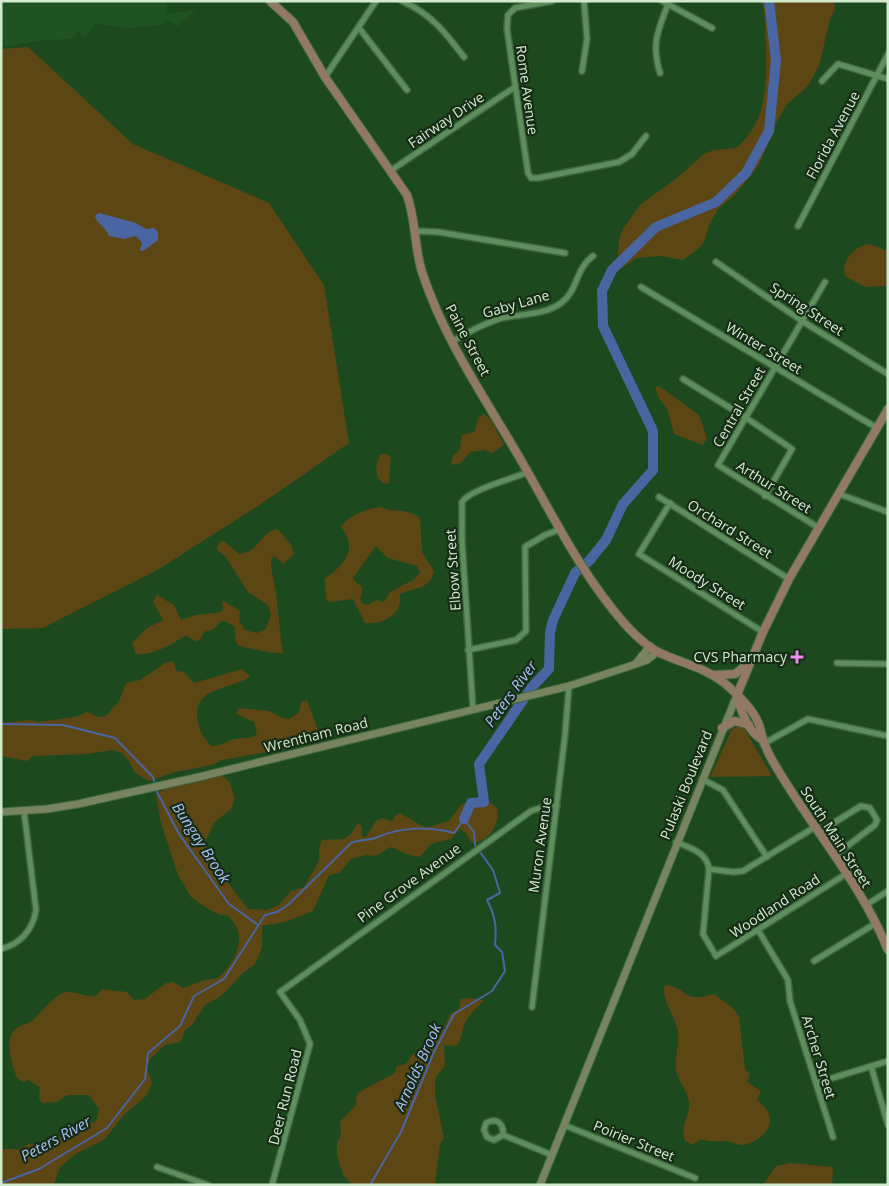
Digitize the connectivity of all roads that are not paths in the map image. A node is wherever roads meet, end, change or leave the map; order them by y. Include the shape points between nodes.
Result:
1 (270, 1) edge
2 (376, 1) edge
3 (402, 1) edge
4 (552, 1) edge
5 (584, 1) edge
6 (662, 1) edge
7 (668, 4) junction
8 (359, 28) junction
9 (712, 28) dead end
10 (888, 54) edge
11 (464, 57) dead end
12 (582, 71) dead end
13 (660, 73) dead end
14 (877, 76) junction
15 (325, 77) junction
16 (888, 79) edge
17 (822, 81) dead end
18 (515, 87) junction
19 (407, 90) dead end
20 (646, 136) dead end
21 (390, 171) junction
22 (798, 226) dead end
23 (416, 231) junction
24 (565, 253) dead end
25 (593, 256) dead end
26 (716, 262) dead end
27 (825, 282) dead end
28 (641, 287) dead end
29 (802, 321) junction
30 (453, 341) junction
31 (775, 368) junction
32 (888, 374) edge
33 (682, 379) dead end
34 (888, 409) edge
35 (745, 417) junction
36 (877, 428) junction
37 (718, 465) joint
38 (528, 472) junction
39 (839, 494) junction
40 (765, 496) junction
41 (659, 497) dead end
42 (670, 503) junction
43 (888, 512) edge
44 (819, 528) junction
45 (560, 529) junction
46 (789, 579) junction
47 (764, 632) junction
48 (650, 646) junction
49 (468, 650) junction
50 (657, 652) junction
51 (751, 662) junction
52 (837, 664) dead end
53 (888, 664) edge
54 (633, 665) junction
55 (714, 675) junction
56 (568, 686) junction
57 (737, 694) junction
58 (473, 709) junction
59 (749, 725) junction
60 (722, 728) junction
61 (888, 736) edge
62 (762, 741) junction
63 (702, 779) junction
64 (557, 806) junction
65 (24, 811) junction
66 (1, 812) edge
67 (817, 829) junction
68 (676, 842) junction
69 (834, 856) junction
70 (767, 857) junction
71 (709, 869) junction
72 (846, 874) junction
73 (888, 891) edge
74 (866, 905) junction
75 (876, 923) junction
76 (758, 930) junction
77 (1, 950) edge
78 (888, 950) edge
79 (814, 961) dead end
80 (280, 992) joint
81 (532, 1007) dead end
82 (888, 1061) edge
83 (871, 1066) junction
84 (816, 1083) junction
85 (564, 1125) junction
86 (888, 1125) edge
87 (502, 1135) dead end
88 (833, 1137) dead end
89 (552, 1155) junction
90 (157, 1167) dead end
91 (695, 1178) dead end
92 (208, 1185) edge
93 (272, 1185) edge
94 (540, 1185) edge

1 - 15 main road, Paine Street via 293,22
2 - 8 street
3 - 11 street via 430,18
4 - 18 street, Rome Avenue via 515,8 508,15
5 - 12 street via 588,39
6 - 7 street
7 - 9 street
7 - 13 street via 654,46
8 - 15 street
8 - 19 street
10 - 14 street, Florida Avenue
14 - 16 street
14 - 17 street via 838,64
14 - 22 street, Florida Avenue
15 - 21 main road, Paine Street
18 - 20 street, Rome Avenue via 528,173 532,178 619,162 632,154
18 - 21 street, Fairway Drive
21 - 23 main road, Paine Street via 406,195
23 - 24 street
23 - 30 main road, Paine Street via 421,270
25 - 30 street, Gaby Lane via 580,269 568,297 561,304 486,324
26 - 29 street, Spring Street
27 - 29 street, Central Street
28 - 31 street, Winter Street
29 - 31 street, Central Street
29 - 32 street, Spring Street
30 - 38 main road, Paine Street
31 - 35 street, Central Street
31 - 36 street, Winter Street
33 - 35 street
34 - 36 main road, Pulaski Boulevard
35 - 37 street, Central Street
35 - 40 street via 792,449
36 - 39 main road, Pulaski Boulevard
37 - 40 street, Arthur Street
38 - 45 main road, Paine Street
38 - 49 street, Elbow Street via 477,492 462,502
39 - 43 street
39 - 44 main road, Pulaski Boulevard
40 - 44 street, Arthur Street
41 - 42 street, Orchard Street
42 - 46 street, Orchard Street
42 - 47 street, Moody Street via 639,554
44 - 46 main road, Pulaski Boulevard
45 - 48 main road, Paine Street via 625,625
45 - 49 street via 526,547 526,631 516,640
46 - 47 main road, Pulaski Boulevard
47 - 51 main road, Pulaski Boulevard
48 - 50 main road, Paine Street
48 - 54 main road
49 - 58 street, Elbow Street
50 - 54 main road, Wrentham Road
50 - 55 main road
51 - 55 main road via 735,674
51 - 57 main road, Pulaski Boulevard
52 - 53 street
54 - 56 main road, Wrentham Road
55 - 57 main road
56 - 58 main road, Wrentham Road
56 - 64 street, Muron Avenue
57 - 59 main road, South Main Street
57 - 60 main road, Pulaski Boulevard
57 - 62 main road, South Main Street via 753,714
58 - 65 main road, Wrentham Road via 155,787 78,804
59 - 60 main road via 735,721
59 - 62 main road, South Main Street
60 - 63 main road, Pulaski Boulevard
61 - 62 street via 812,719
62 - 67 main road, South Main Street
63 - 68 main road, Pulaski Boulevard
63 - 70 street via 723,790
64 - 80 street, Pine Grove Avenue via 531,811
64 - 81 street, Muron Avenue
65 - 66 main road, Wrentham Road
65 - 77 street via 36,910 33,924 25,935
67 - 69 main road, South Main Street
67 - 69 street via 860,806 870,808 877,820 876,825
67 - 70 street
68 - 71 street via 704,856
68 - 85 main road, Pulaski Boulevard
69 - 72 main road, South Main Street
70 - 71 street via 738,872
71 - 76 street, Woodland Road via 703,934 716,956
72 - 74 main road, South Main Street
72 - 76 street, Woodland Road
73 - 74 street
74 - 75 main road, South Main Street
75 - 78 main road, South Main Street
75 - 79 street
76 - 84 street, Archer Street via 789,983 790,1001
80 - 93 street, Deer Run Road via 300,1020 310,1044
82 - 83 street
83 - 84 street
83 - 86 street
84 - 88 street, Archer Street
85 - 89 main road, Pulaski Boulevard
85 - 91 street, Poirier Street
87 - 89 street
89 - 94 main road, Pulaski Boulevard
90 - 92 street

